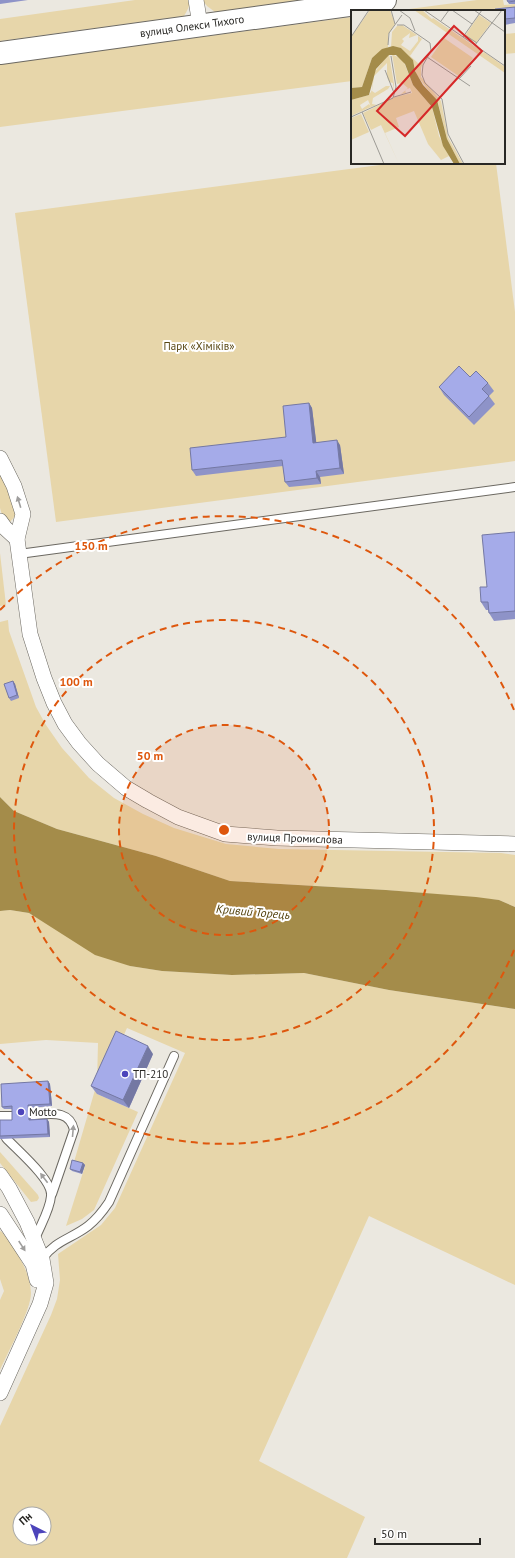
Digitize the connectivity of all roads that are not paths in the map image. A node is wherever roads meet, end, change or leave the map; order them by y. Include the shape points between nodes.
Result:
1 (196, 0) edge
2 (385, 0) edge
3 (200, 26) junction
4 (0, 53) edge
5 (0, 458) edge
6 (515, 487) edge
7 (0, 522) edge
8 (17, 539) junction
9 (19, 554) junction
10 (515, 844) edge
11 (174, 1056) dead end
12 (30, 1115) edge
13 (0, 1116) edge
14 (14, 1116) edge
15 (6, 1138) edge
16 (0, 1174) edge
17 (52, 1194) junction
18 (2, 1219) edge
19 (34, 1240) junction
20 (42, 1259) junction
21 (40, 1304) junction
22 (0, 1393) edge

1 - 3 street
2 - 3 main road, вулиця Олекси Тихого
3 - 4 main road, вулиця Олекси Тихого
8 -> 5 street via 23,514 14,486
6 - 9 lane
7 - 8 street
8 - 9 street, вулиця Промислова
9 - 10 street, вулиця Промислова via 30,634 54,704 79,743 98,764 126,788 148,801 178,817 225,834 240,836
11 - 20 lane via 109,1202 100,1215 87,1226 56,1244
17 -> 12 lane via 73,1136 72,1122 66,1116 56,1114
13 - 14 lane
17 -> 15 lane via 40,1173
16 - 19 street via 27,1222
17 - 19 lane
18 -> 21 street via 33,1264
19 - 20 street
20 - 21 street via 46,1283
21 - 22 street

